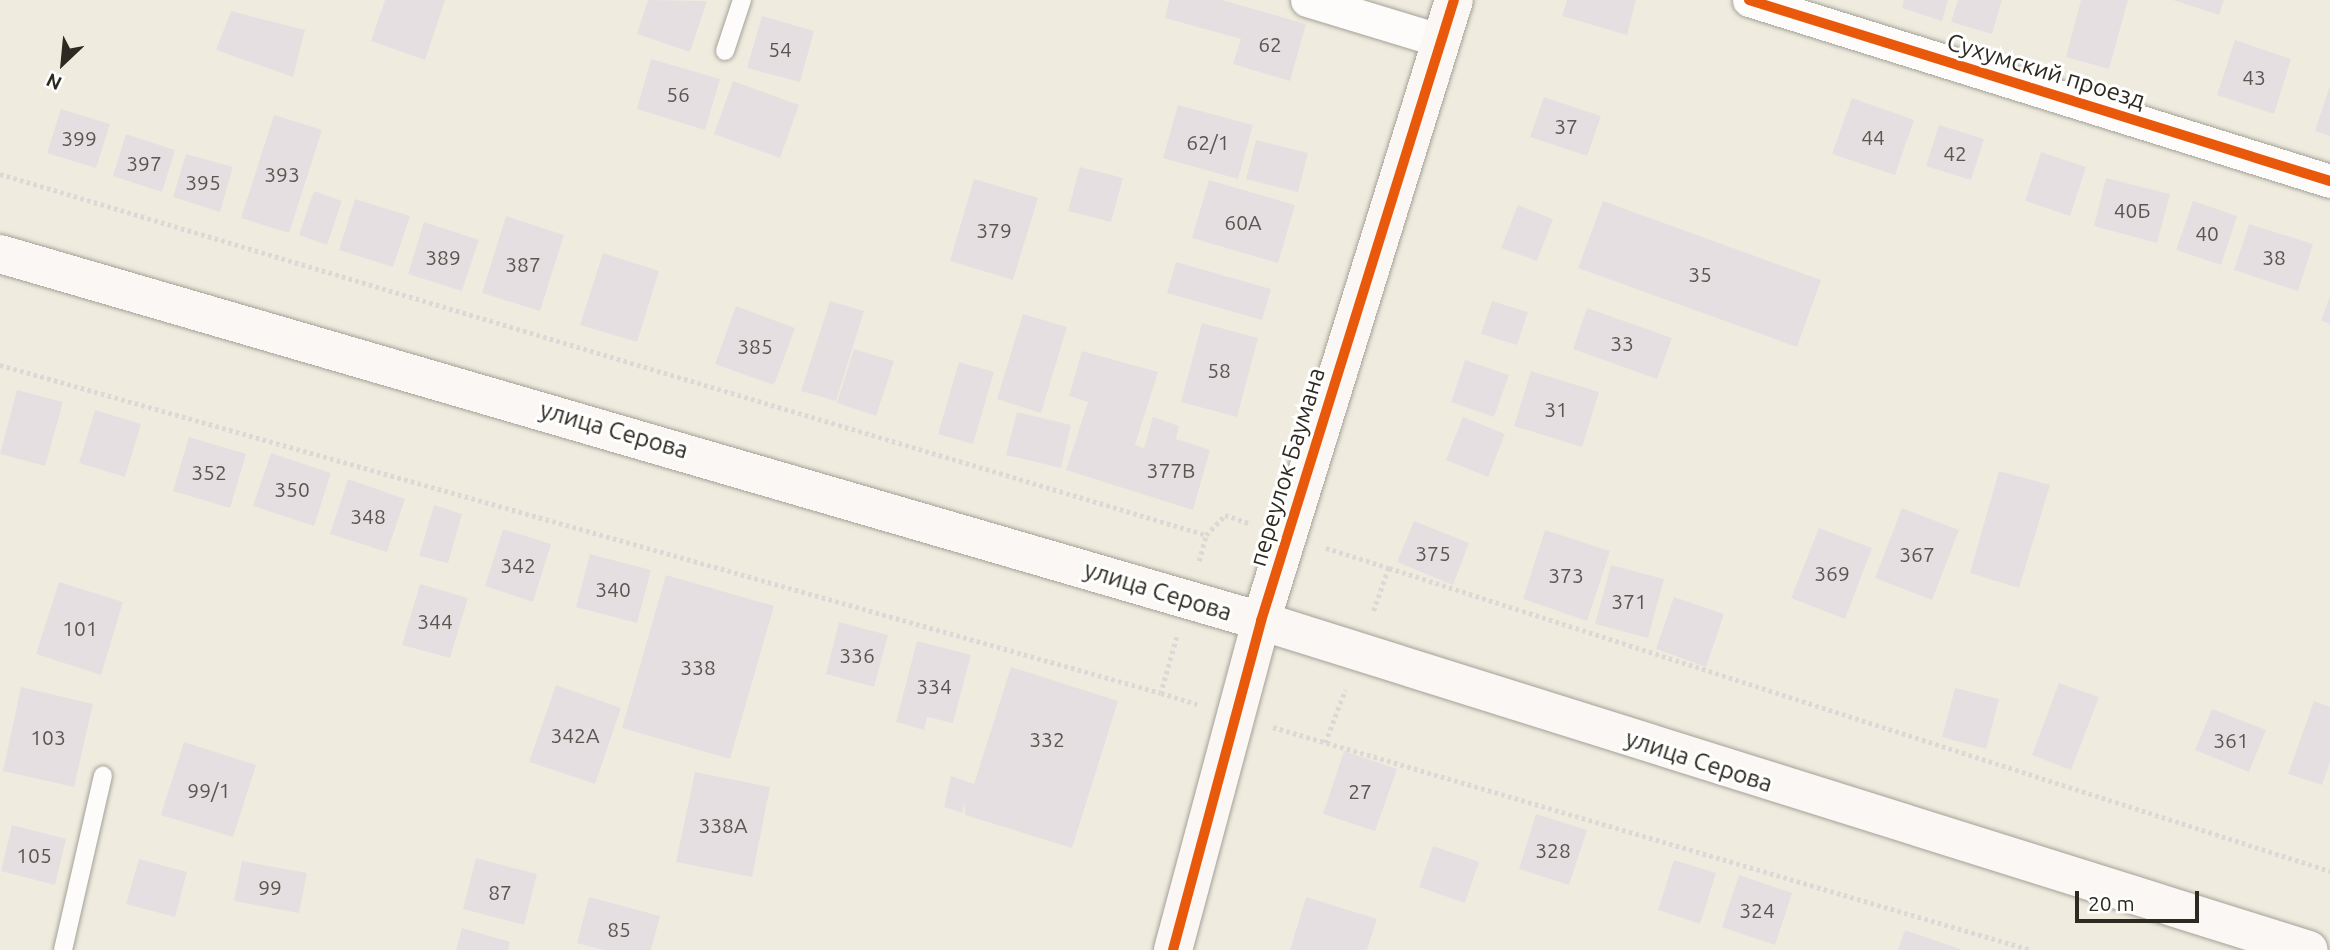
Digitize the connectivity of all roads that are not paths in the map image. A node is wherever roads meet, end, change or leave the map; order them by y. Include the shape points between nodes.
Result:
1 (741, 0) edge
2 (1307, 0) edge
3 (1454, 0) edge
4 (1749, 0) edge
5 (1442, 41) junction
6 (725, 51) dead end
7 (2330, 181) edge
8 (0, 254) edge
9 (1261, 621) junction
10 (103, 776) dead end
11 (63, 950) edge
12 (1173, 950) edge
13 (2309, 950) edge

1 - 6 lane
2 - 5 street
3 - 5 main road, переулок Баумана
4 - 7 street, Сухумский проезд
5 - 9 main road, переулок Баумана
8 - 9 main road, улица Серова
9 - 12 main road, переулок Баумана
9 - 13 main road, улица Серова
10 - 11 lane

